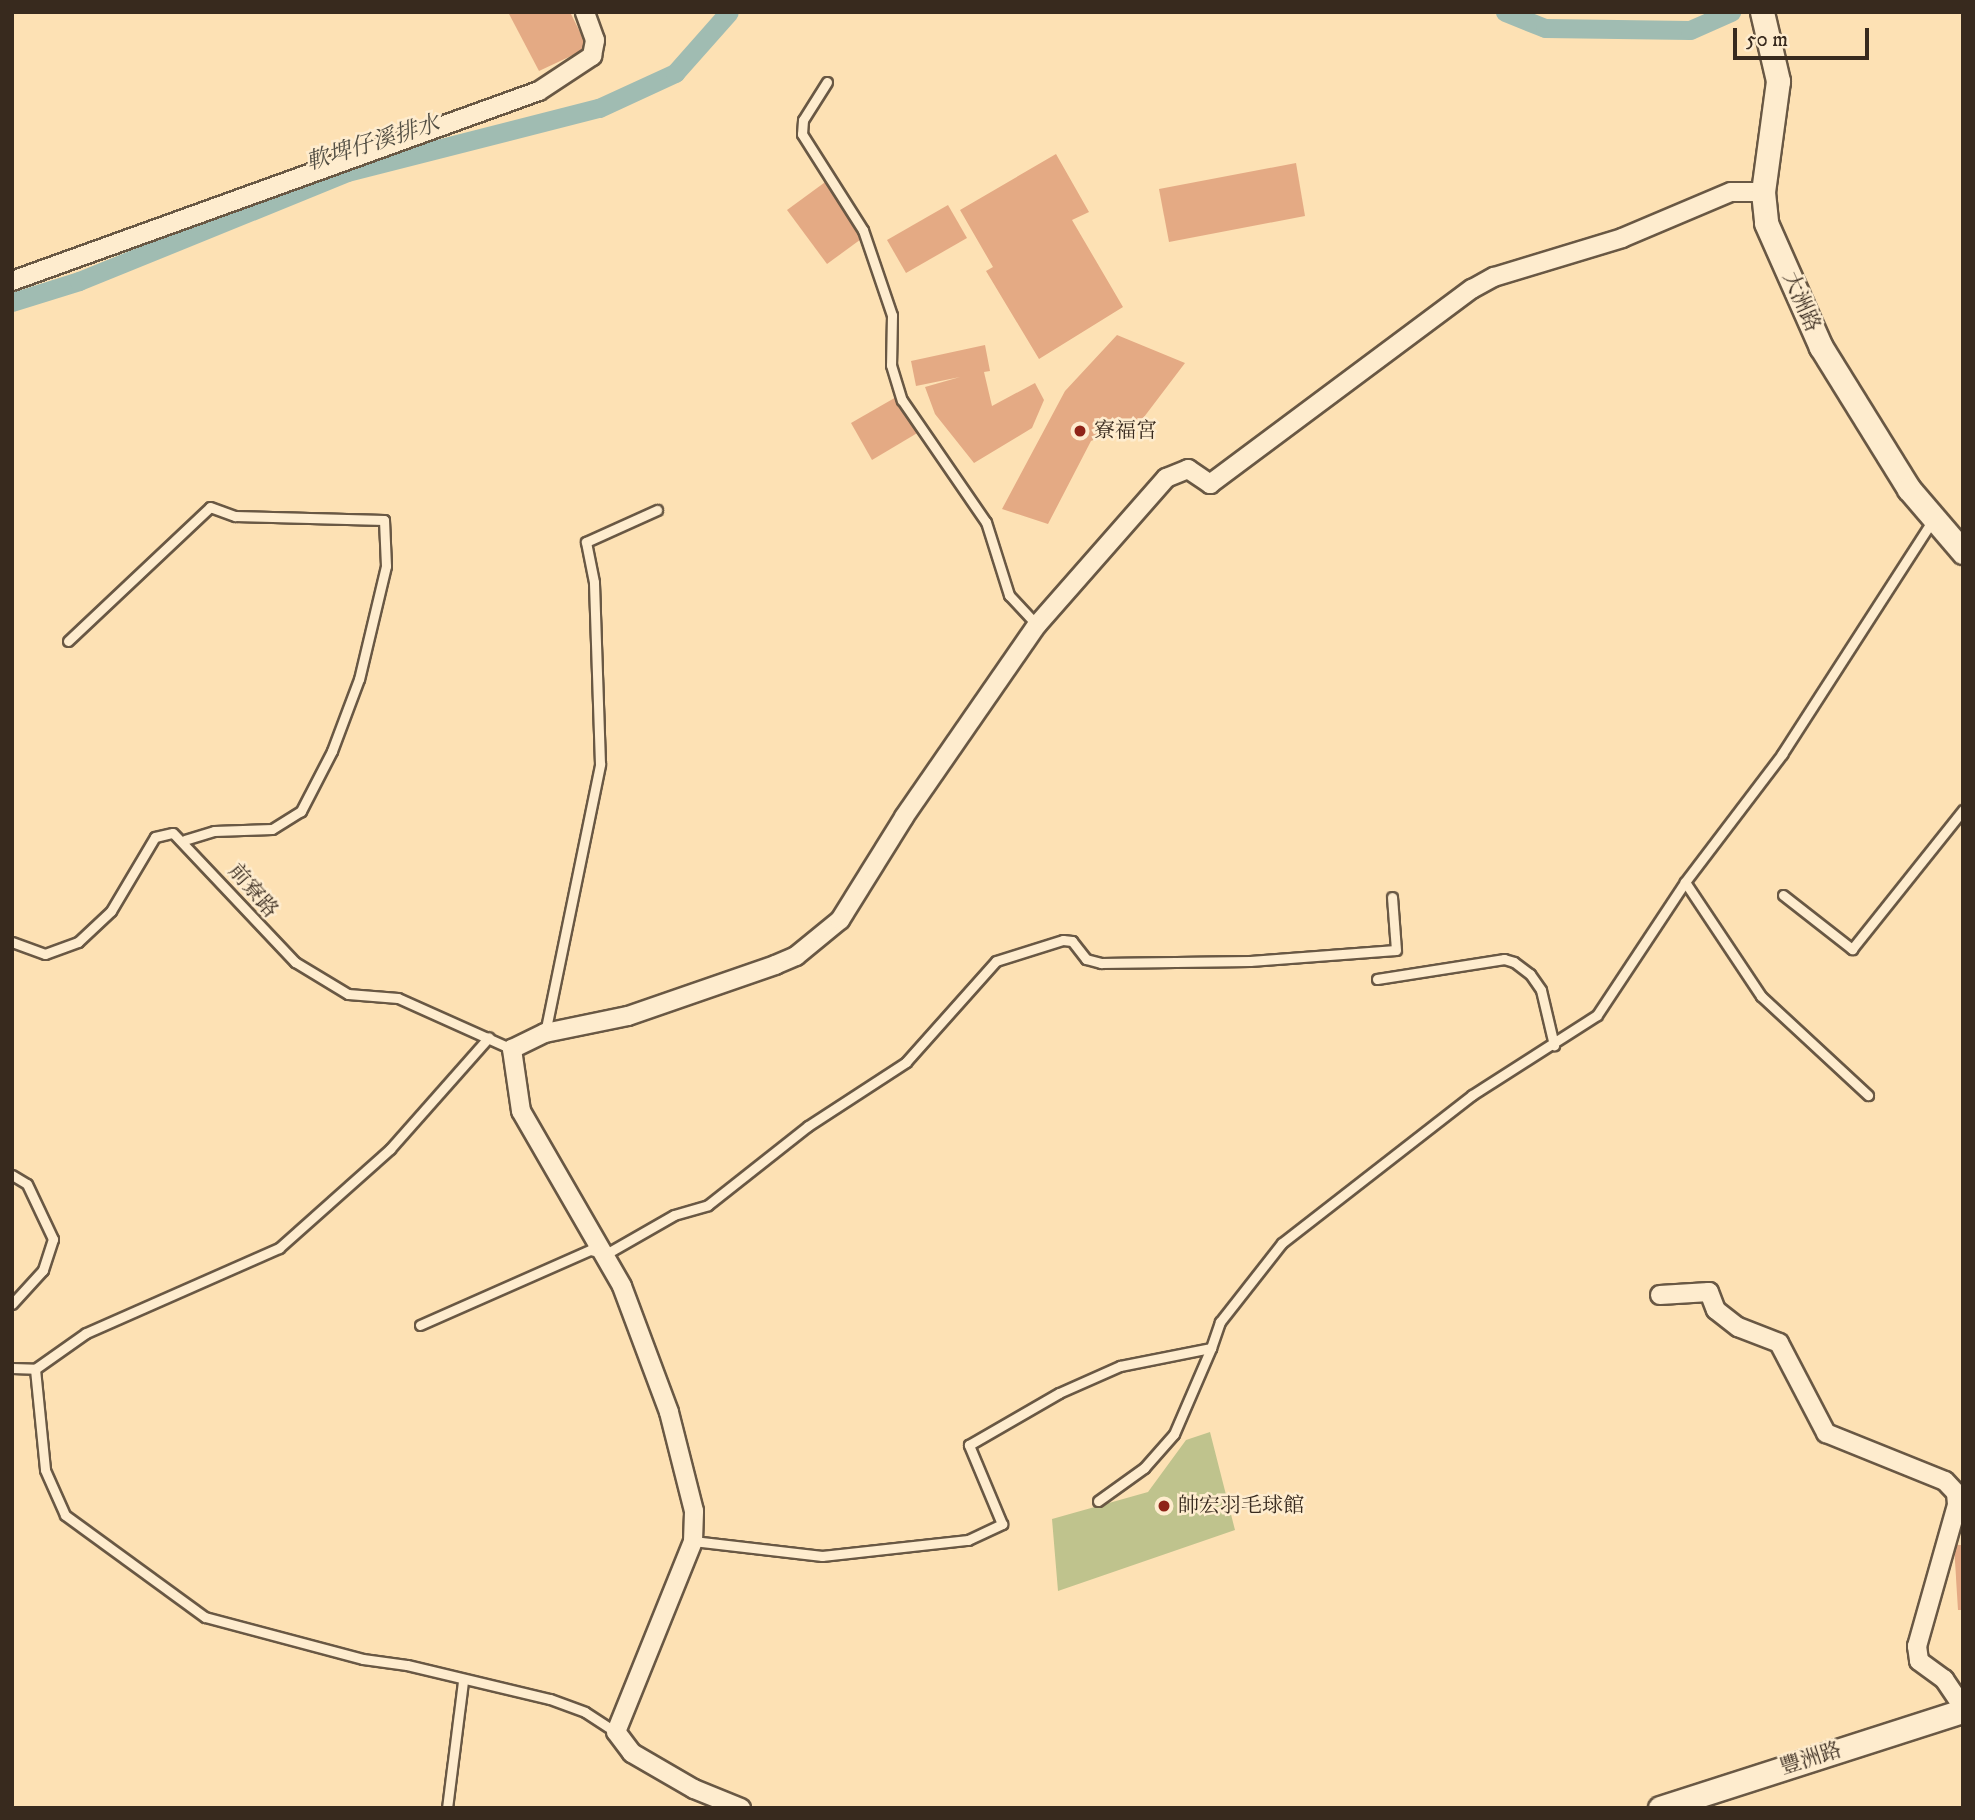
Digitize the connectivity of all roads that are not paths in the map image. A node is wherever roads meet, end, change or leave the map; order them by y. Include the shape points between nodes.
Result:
1 (585, 12) edge
2 (1762, 12) edge
3 (827, 82) dead end
4 (1763, 192) junction
5 (12, 282) edge
6 (657, 510) dead end
7 (1932, 521) junction
8 (1963, 552) edge
9 (1037, 625) junction
10 (68, 641) dead end
11 (1963, 810) edge
12 (185, 841) junction
13 (1685, 882) junction
14 (1783, 895) dead end
15 (1392, 897) dead end
16 (12, 942) edge
17 (1377, 979) dead end
18 (545, 1033) junction
19 (489, 1037) junction
20 (1554, 1045) junction
21 (512, 1049) junction
22 (1868, 1095) dead end
23 (12, 1175) edge
24 (606, 1254) junction
25 (1660, 1295) dead end
26 (12, 1304) edge
27 (420, 1325) dead end
28 (1211, 1348) junction
29 (12, 1368) edge
30 (35, 1369) junction
31 (1098, 1501) dead end
32 (693, 1541) junction
33 (463, 1682) junction
34 (1963, 1709) edge
35 (617, 1732) junction
36 (447, 1808) edge
37 (741, 1808) edge
38 (1660, 1808) edge

1 - 5 street via 595,40 593,56 539,91
2 - 4 street, 大洲路 via 1778,80
3 - 9 lane via 803,120 802,134 863,230 892,316 891,365 902,400 986,522 1009,595
4 - 7 street, 大洲路 via 1766,223 1821,347
4 - 9 street via 1731,192 1622,238 1494,277 1472,289 1210,484 1188,469 1167,478
6 - 18 lane via 586,542 594,582 600,764
7 - 8 street, 大洲路
7 - 13 lane via 1782,754
9 - 18 street via 904,817 840,920 796,956 775,965 628,1016
10 - 12 lane via 210,507 235,516 384,520 386,566 359,679 332,751 301,811 281,826 215,831
11 - 14 lane via 1852,949
12 - 16 lane via 173,833 155,837 111,911 78,942 45,954
12 - 19 lane, 前寮路 via 295,962 348,994 398,998
13 - 20 lane via 1597,1016
13 - 22 lane via 1761,996
15 - 24 lane via 1396,950 1250,961 1101,963 1086,959 1072,941 1063,940 996,961 906,1062 808,1126 708,1205 674,1214
17 - 20 lane via 1504,959 1514,962 1541,990
18 - 21 street
19 - 21 lane, 前寮路
19 - 30 lane via 390,1149 279,1248 86,1333
20 - 28 lane via 1472,1095 1282,1244 1220,1322
21 - 24 street via 521,1111
23 - 26 lane via 27,1184 53,1239 43,1270
24 - 27 lane via 590,1250
24 - 32 street via 669,1412 694,1511
25 - 34 street via 1709,1292 1716,1310 1738,1327 1779,1343 1826,1433 1945,1481 1956,1493 1957,1505 1917,1646 1919,1661 1944,1679
28 - 31 lane via 1174,1434 1144,1468
28 - 32 lane via 1120,1366 969,1445 1002,1524 968,1541 822,1556
29 - 30 lane
30 - 33 lane via 48,1481 74,1523 214,1621
32 - 35 street
33 - 35 lane via 550,1699 585,1712
33 - 36 lane
34 - 38 street, 豐洲路
35 - 37 street via 632,1754 694,1789

